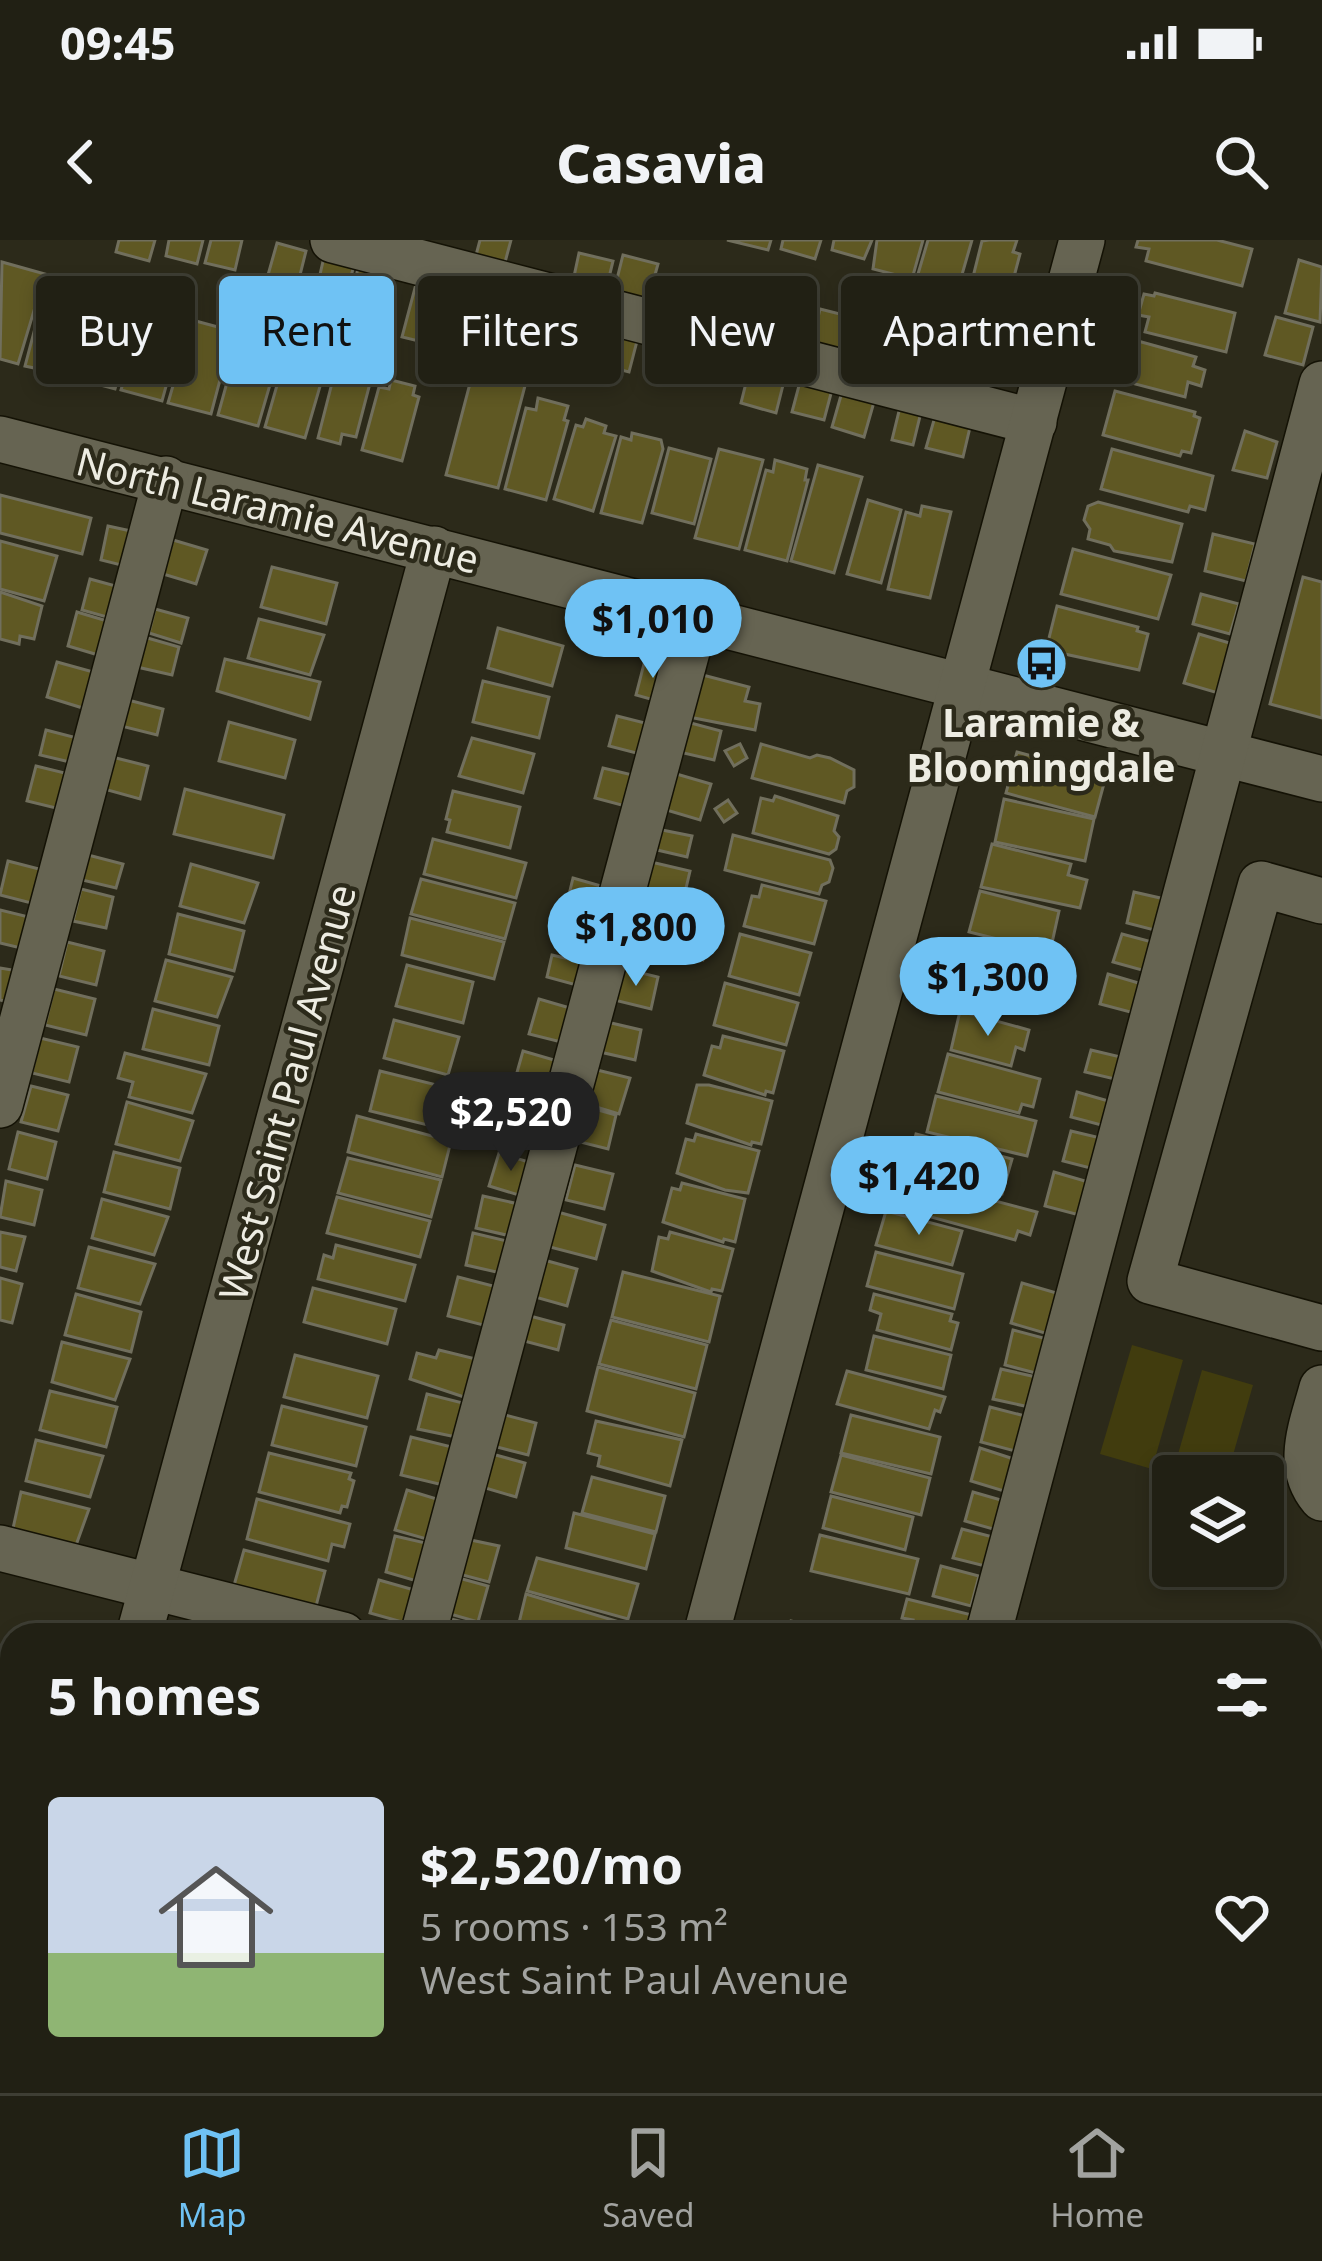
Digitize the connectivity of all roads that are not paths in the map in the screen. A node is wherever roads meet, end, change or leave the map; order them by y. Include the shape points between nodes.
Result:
1 (333, 240) edge
2 (1082, 240) edge
3 (1322, 384) edge
4 (1034, 422) junction
5 (0, 439) edge
6 (166, 479) junction
7 (434, 549) junction
8 (696, 618) junction
9 (963, 686) junction
10 (1225, 754) junction
11 (1322, 778) edge
12 (1322, 901) edge
13 (0, 1105) edge
14 (1322, 1328) edge
15 (1322, 1388) edge
16 (1322, 1498) edge
17 (0, 1548) edge
18 (152, 1586) junction
19 (142, 1623) edge
20 (296, 1623) edge
21 (426, 1623) edge
22 (709, 1623) edge
23 (991, 1623) edge

1 - 4 street
2 - 4 street
3 - 10 street
4 - 9 street
5 - 6 street, North Laramie Avenue
6 - 7 street, North Laramie Avenue
6 - 13 street
7 - 8 street, North Laramie Avenue
7 - 18 street, West Saint Paul Avenue
8 - 9 street, North Laramie Avenue
8 - 21 street
9 - 10 street, North Laramie Avenue
9 - 22 street
10 - 11 street, North Laramie Avenue
10 - 23 street
12 - 14 street via 1261,884 1150,1281
15 - 16 street via 1307,1445 1309,1483
17 - 18 street
18 - 19 street, West Saint Paul Avenue
18 - 20 street

